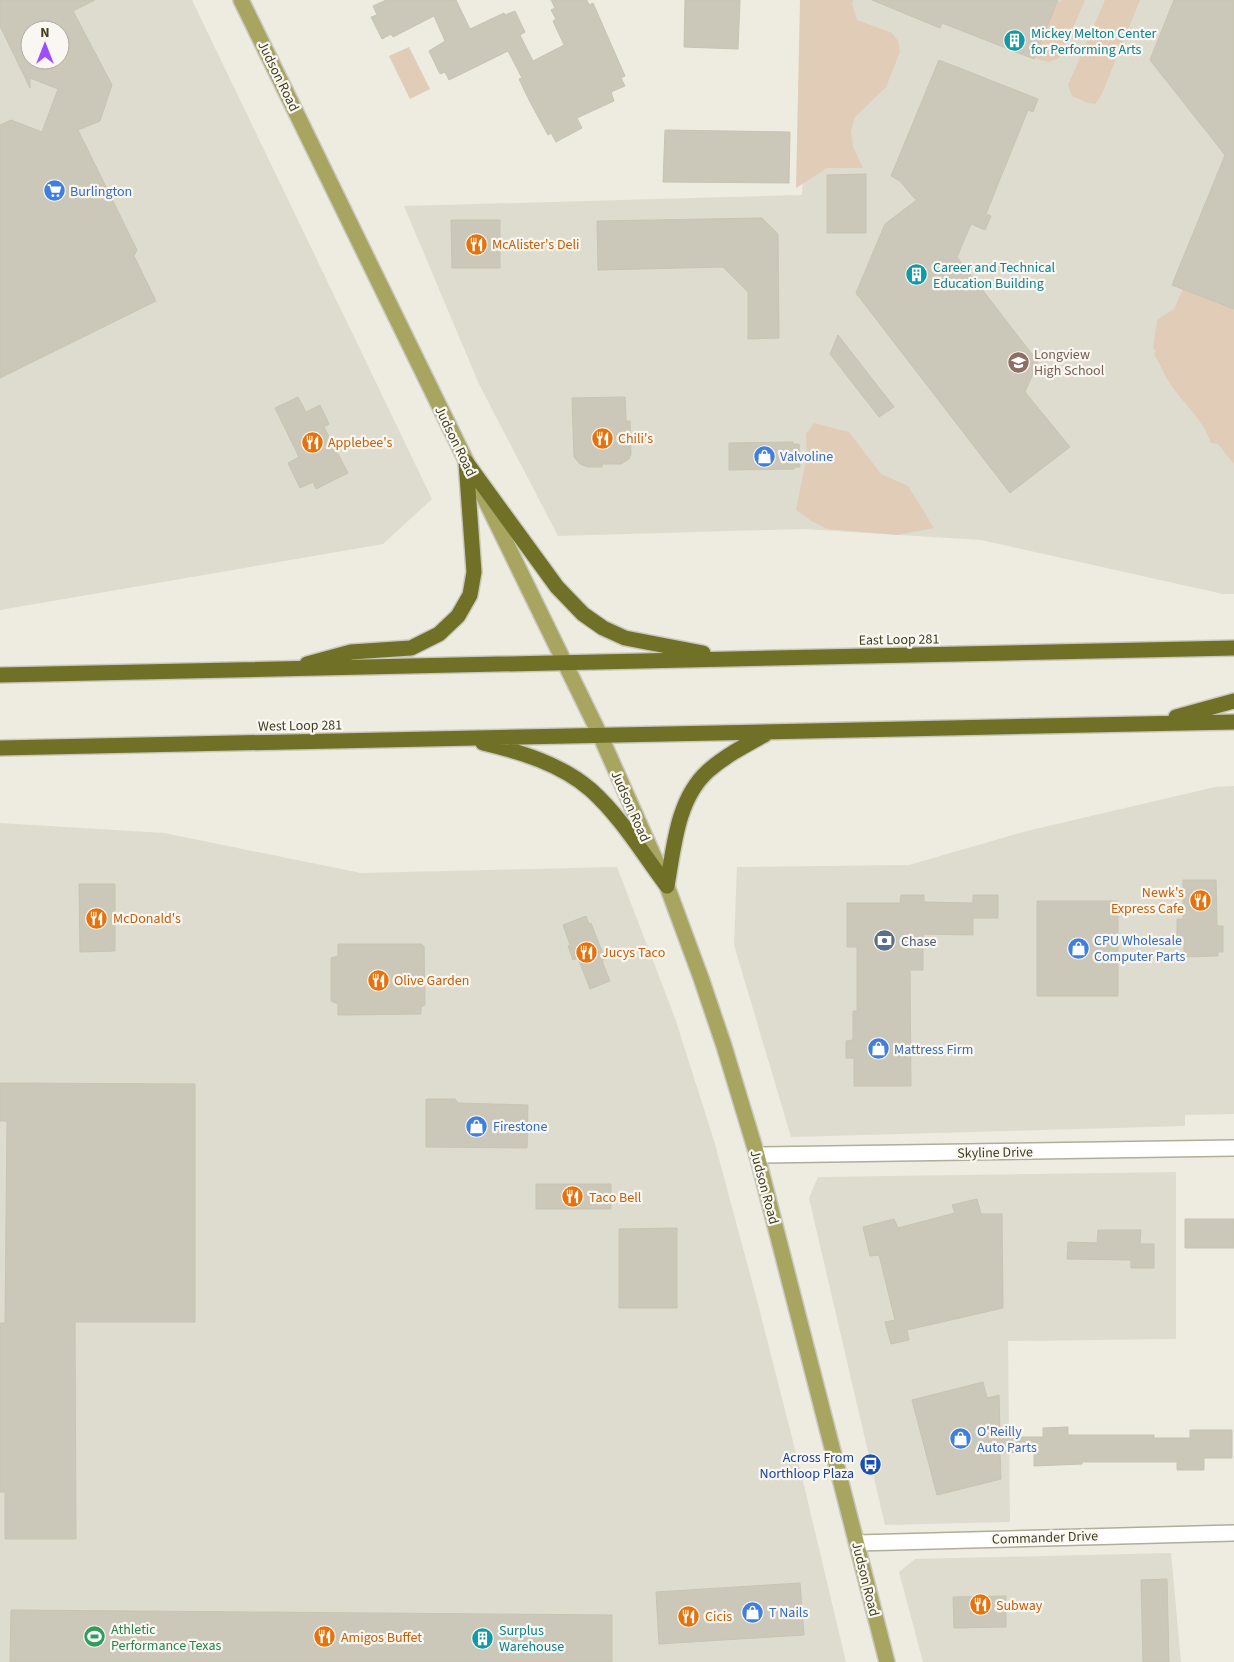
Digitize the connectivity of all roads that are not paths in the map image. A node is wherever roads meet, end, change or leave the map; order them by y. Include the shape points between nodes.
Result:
1 (241, 0) edge
2 (466, 462) junction
3 (1234, 648) edge
4 (734, 659) junction
5 (565, 663) junction
6 (286, 670) junction
7 (0, 675) edge
8 (1234, 701) edge
9 (1234, 722) edge
10 (1155, 723) junction
11 (770, 733) junction
12 (600, 735) junction
13 (462, 738) junction
14 (0, 748) edge
15 (667, 886) junction
16 (1234, 1148) edge
17 (757, 1155) junction
18 (1234, 1533) edge
19 (857, 1543) junction
20 (887, 1662) edge

1 - 2 main road, Judson Road
2 - 4 highway via 557,587 594,622 636,641
2 - 5 main road, Judson Road
2 - 6 highway via 474,572 470,595 454,620 434,637 411,648 351,652
3 - 4 highway, East Loop 281
4 - 5 highway, East Loop 281
5 - 6 highway
5 - 12 main road, Judson Road
6 - 7 highway
8 - 10 highway
9 - 10 highway
10 - 11 highway
11 - 12 highway
11 - 15 highway via 733,752 695,785 678,823
12 - 13 highway, West Loop 281
12 - 15 main road, Judson Road
13 - 14 highway, West Loop 281
13 - 15 highway via 525,755 577,779 603,803
15 - 17 main road, Judson Road via 724,1046
16 - 17 street, Skyline Drive
17 - 19 main road, Judson Road
18 - 19 street, Commander Drive
19 - 20 main road, Judson Road

